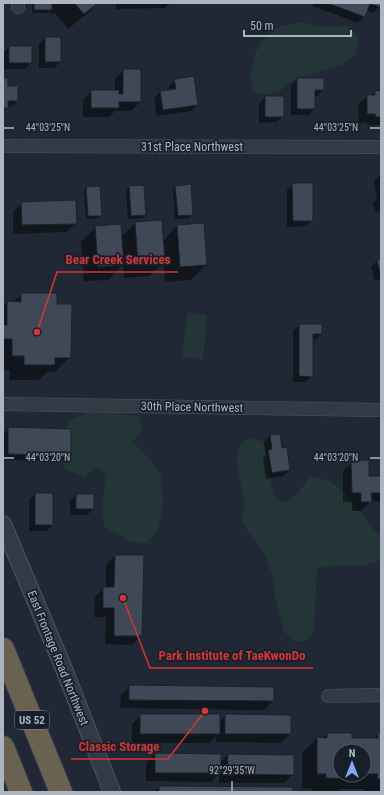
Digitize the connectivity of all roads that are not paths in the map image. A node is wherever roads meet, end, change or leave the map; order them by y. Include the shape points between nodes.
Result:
1 (3, 146) edge
2 (381, 148) edge
3 (3, 404) edge
4 (381, 410) edge
5 (3, 524) edge
6 (3, 649) edge
7 (381, 695) edge
8 (328, 696) dead end
9 (3, 747) edge
10 (21, 792) edge
11 (61, 792) edge
12 (112, 792) edge

1 - 2 street, 31st Place Northwest
3 - 4 street, 30th Place Northwest
5 - 12 street, East Frontage Road Northwest
6 - 11 highway, US 52
7 - 8 street
9 - 10 highway

